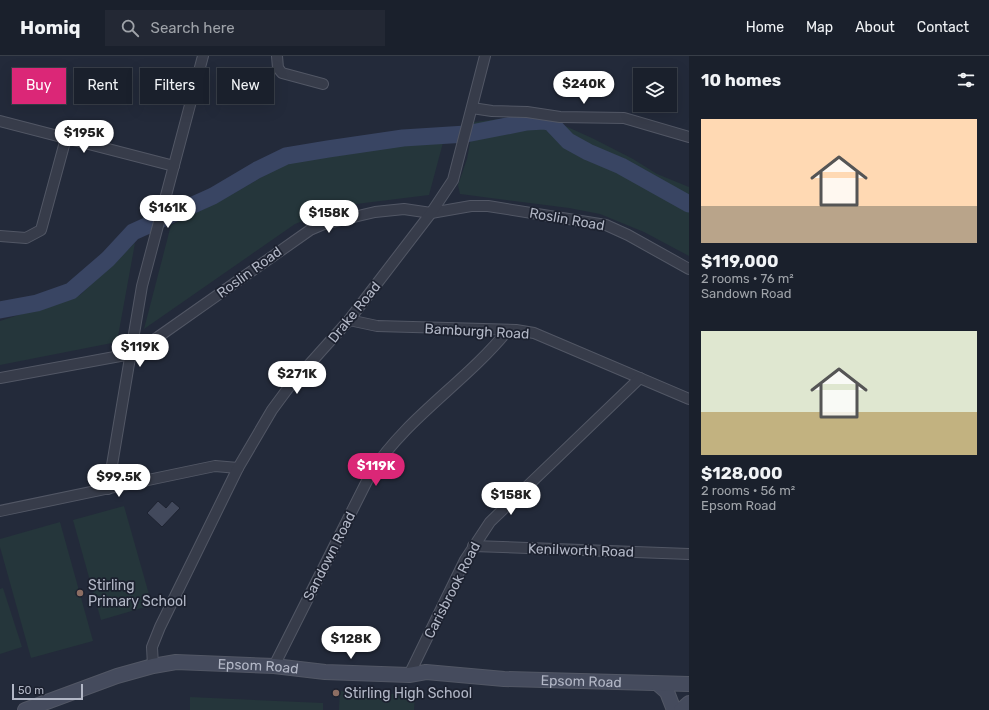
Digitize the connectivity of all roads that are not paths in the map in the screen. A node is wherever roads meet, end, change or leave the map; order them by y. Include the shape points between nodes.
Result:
1 (203, 56) edge
2 (277, 56) edge
3 (485, 56) edge
4 (323, 84) dead end
5 (472, 108) junction
6 (0, 121) edge
7 (689, 137) edge
8 (66, 138) junction
9 (174, 166) junction
10 (431, 213) junction
11 (0, 236) edge
12 (689, 269) edge
13 (349, 320) junction
14 (508, 330) junction
15 (131, 354) junction
16 (0, 378) edge
17 (640, 378) junction
18 (689, 399) edge
19 (238, 468) junction
20 (108, 489) junction
21 (0, 512) edge
22 (473, 546) junction
23 (689, 554) edge
24 (153, 666) junction
25 (274, 666) junction
26 (409, 674) junction
27 (658, 684) junction
28 (689, 684) edge
29 (689, 703) edge
30 (25, 710) edge
31 (674, 710) edge
32 (682, 710) edge

1 - 9 street
2 - 4 street via 278,68 282,73
3 - 5 street, Drake Road
5 - 7 street via 560,117 624,118
5 - 10 street, Drake Road via 453,180
6 - 8 street
8 - 9 street
8 - 11 street via 41,230 26,238
9 - 15 street via 142,286
10 - 12 street, Roslin Road via 471,206 488,206 606,225 628,234
10 - 13 street, Drake Road
10 - 15 street, Roslin Road via 404,210 375,212 324,224 310,230
13 - 14 street, Bamburgh Road via 377,326
13 - 19 street, Drake Road via 279,400
14 - 17 street, Bamburgh Road via 534,332
14 - 25 street, Sandown Road via 386,451 371,473
15 - 16 street, Roslin Road
15 - 20 street
17 - 18 street, Bamburgh Road
17 - 22 street, Carisbrook Road via 508,503
19 - 20 street via 215,466
19 - 24 street, Drake Road via 160,627 152,647
20 - 21 street
22 - 23 street, Kenilworth Road
22 - 26 street, Carisbrook Road
24 - 25 street, Epsom Road via 176,662
24 - 30 street, Epsom Road via 117,676
25 - 26 street, Epsom Road via 324,672
26 - 27 street, Epsom Road via 426,672 504,679
27 - 28 street, Epsom Road
27 - 31 street via 667,692
29 - 32 street

